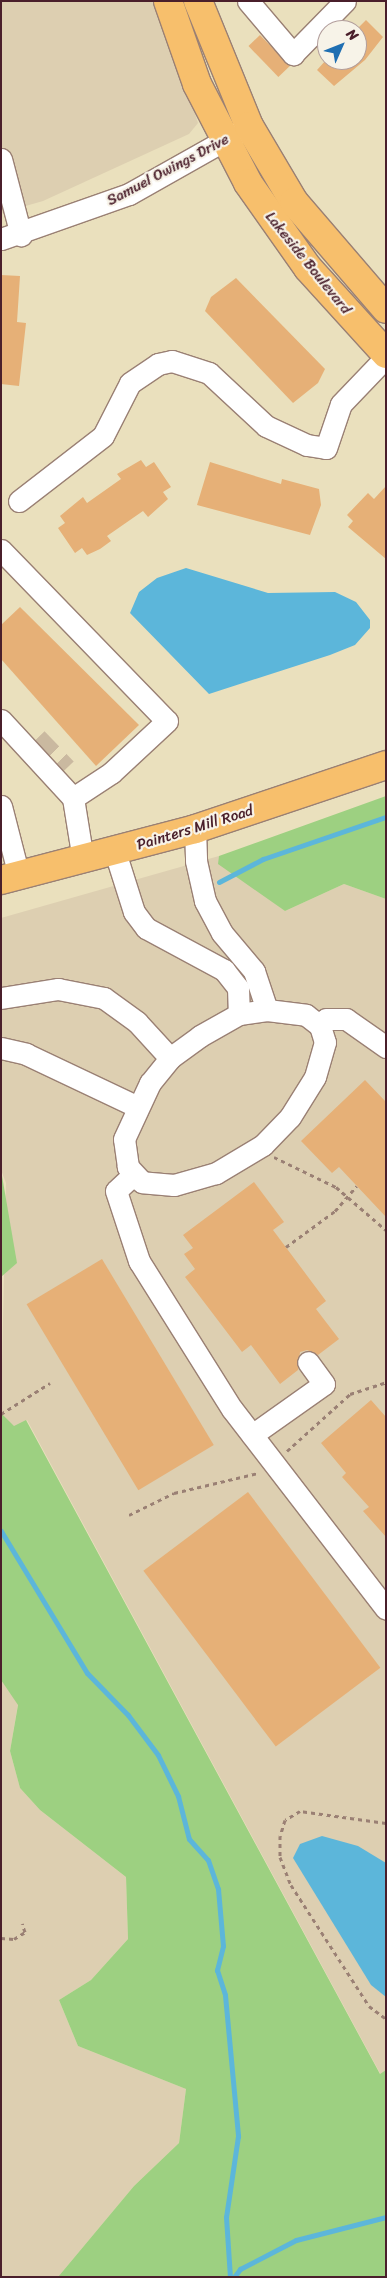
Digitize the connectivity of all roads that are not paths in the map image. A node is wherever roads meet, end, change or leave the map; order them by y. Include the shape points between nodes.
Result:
1 (168, 1) edge
2 (198, 1) edge
3 (248, 1) edge
4 (345, 1) edge
5 (249, 126) junction
6 (223, 141) junction
7 (1, 159) edge
8 (11, 237) edge
9 (386, 309) edge
10 (386, 355) edge
11 (18, 500) dead end
12 (1, 550) edge
13 (1, 720) edge
14 (386, 765) edge
15 (69, 785) junction
16 (3, 816) edge
17 (195, 829) junction
18 (115, 852) junction
19 (83, 860) junction
20 (10, 878) edge
21 (246, 958) junction
22 (227, 974) junction
23 (1, 998) edge
24 (266, 1010) junction
25 (239, 1014) junction
26 (320, 1026) junction
27 (386, 1047) edge
28 (1, 1048) edge
29 (170, 1058) junction
30 (136, 1106) junction
31 (133, 1175) junction
32 (308, 1362) dead end
33 (252, 1435) junction
34 (386, 1609) edge

1 - 6 main road, Lakeside Boulevard via 197,84
2 - 5 main road, Lakeside Boulevard
3 - 4 street via 292,54
5 - 6 street, Samuel Owings Drive
5 - 9 main road, Lakeside Boulevard via 294,202
6 - 8 street, Samuel Owings Drive via 129,194
6 - 10 main road, Lakeside Boulevard via 271,220
7 - 8 street
10 - 11 street via 341,404 326,448 307,445 266,426 209,373 172,362 158,364 130,383 103,436
12 - 15 street via 167,721 111,773
13 - 15 street via 28,739
14 - 17 main road, Painters Mill Road
15 - 19 street
16 - 20 street
17 - 18 main road, Painters Mill Road
17 - 21 street via 196,861 205,901 222,933
18 - 19 main road, Painters Mill Road
18 - 22 street via 134,912 146,928
19 - 20 main road, Painters Mill Road
21 - 22 street
21 - 24 street
22 - 25 street via 238,988
23 - 29 street via 58,989 104,998 137,1022
24 - 25 street
24 - 26 street via 292,1010
25 - 29 street
26 - 27 street via 326,1019 346,1019
26 - 31 street via 326,1042 315,1077 290,1117 264,1145 216,1173 182,1184 156,1187
28 - 30 street via 26,1054
29 - 30 street
30 - 31 street via 123,1151
31 - 33 street via 116,1191 139,1262
32 - 33 street via 324,1384
33 - 34 street

